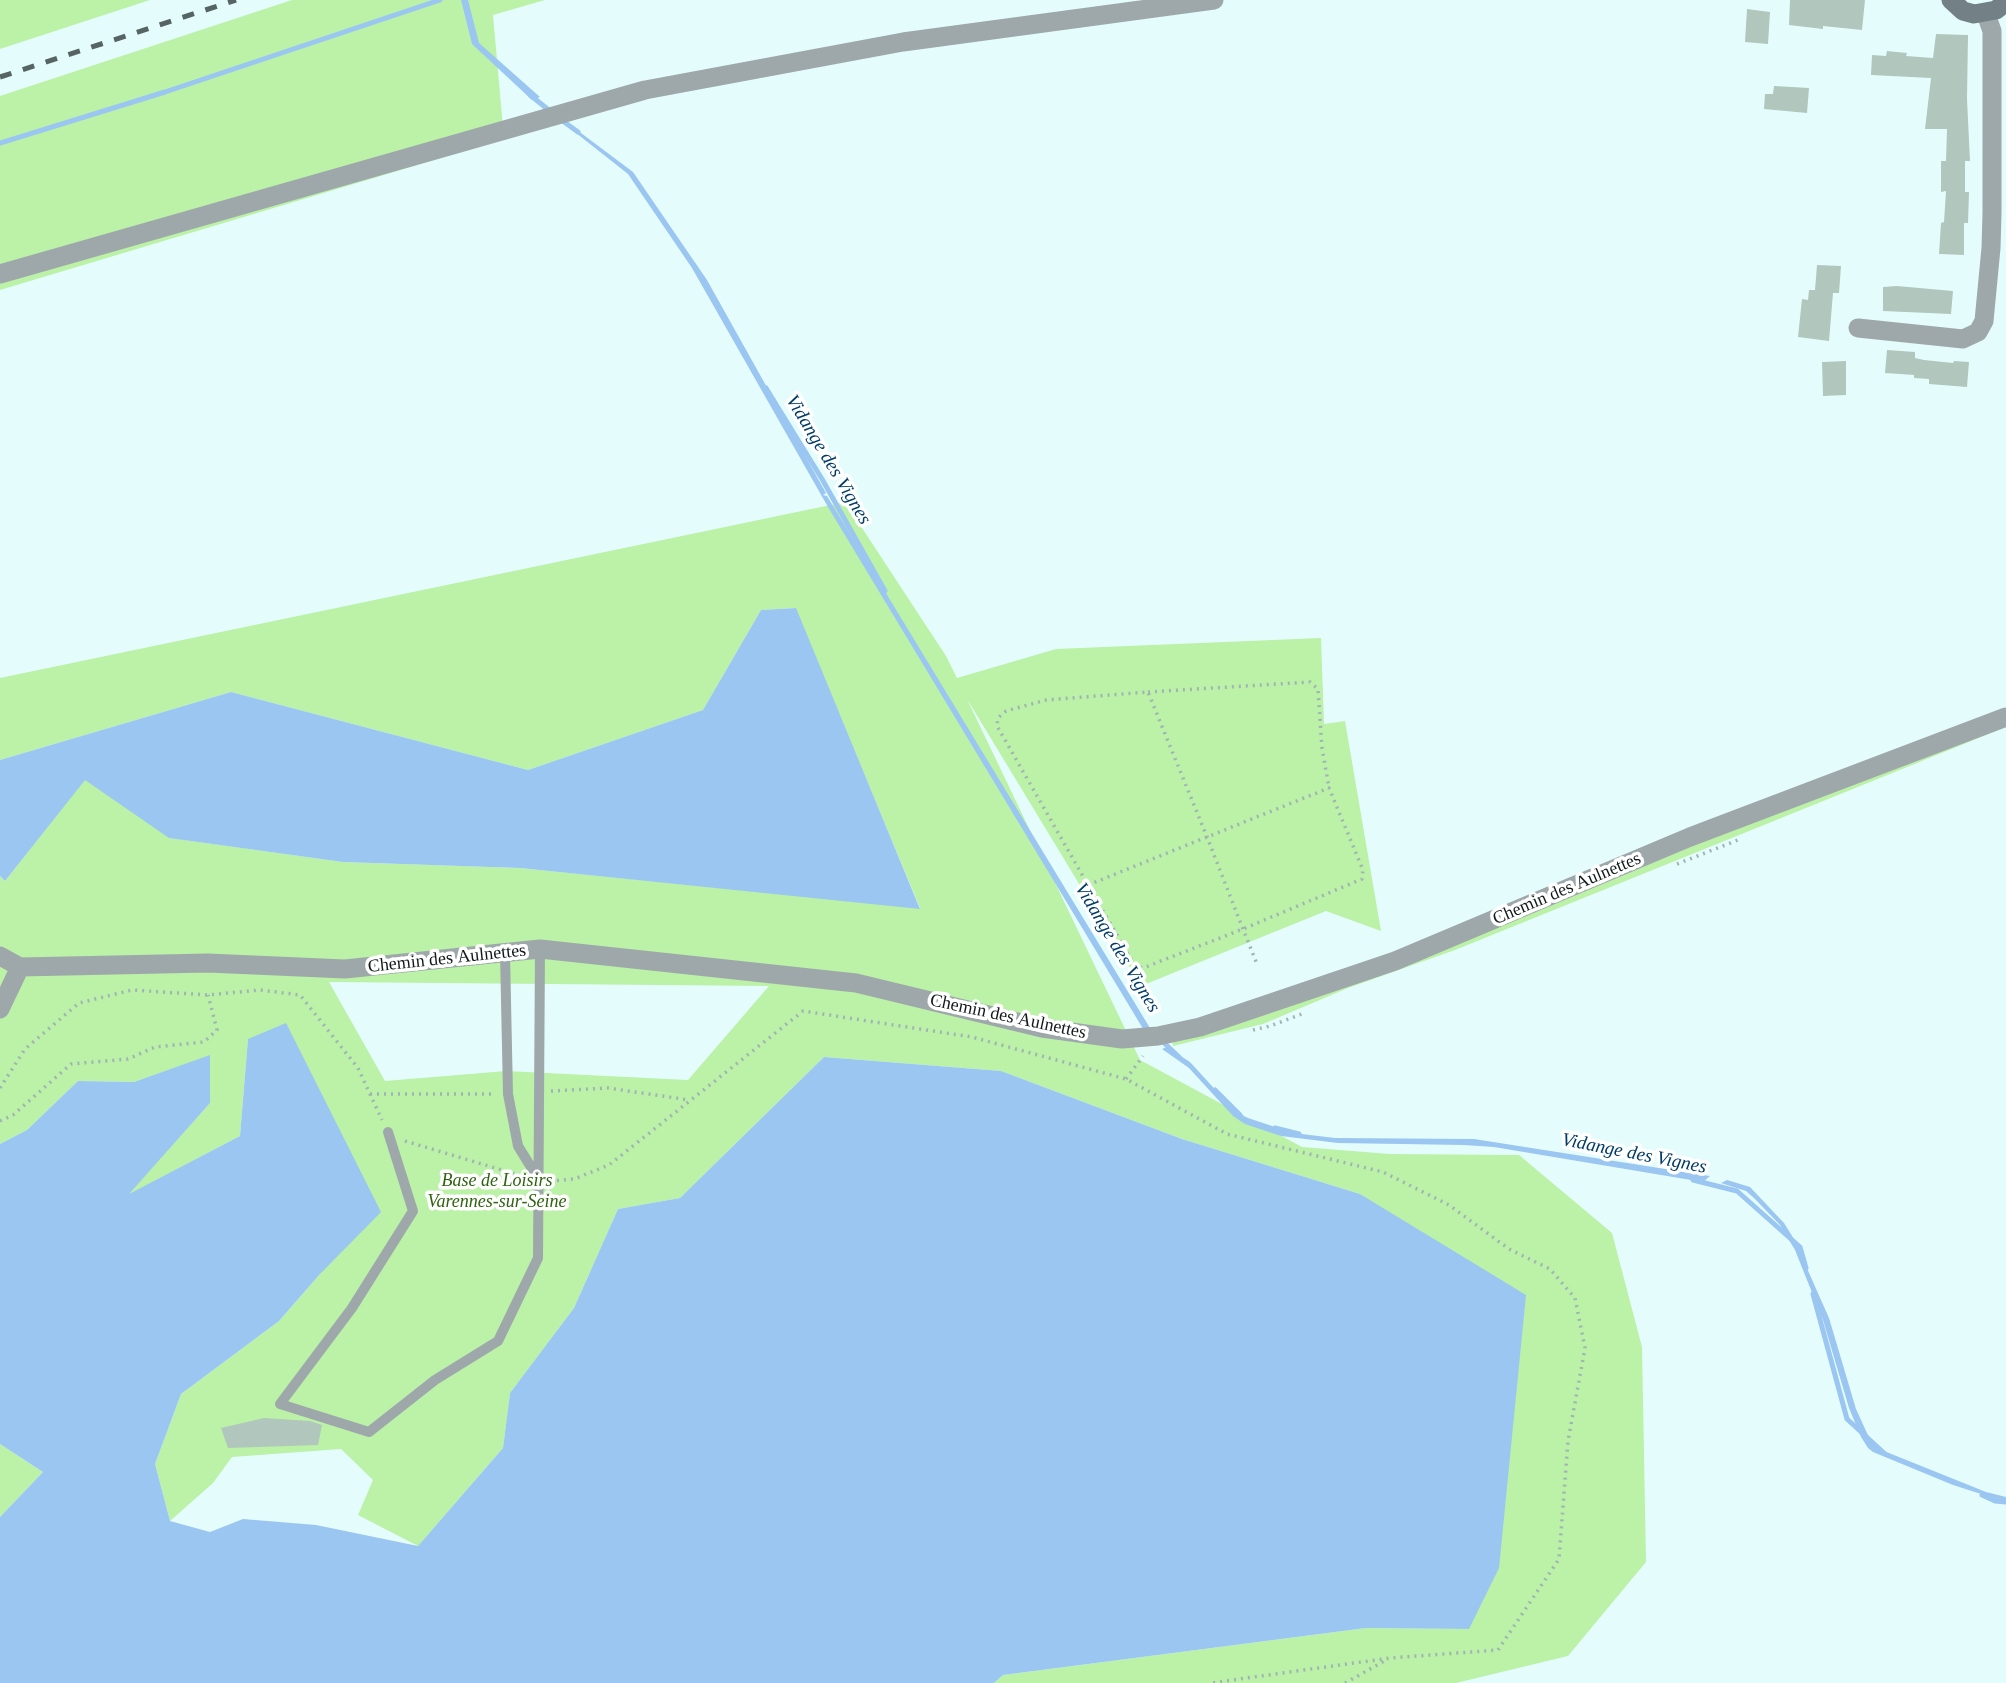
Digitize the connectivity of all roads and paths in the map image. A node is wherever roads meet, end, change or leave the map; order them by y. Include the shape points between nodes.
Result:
1 (1214, 0) edge
2 (1951, 0) edge
3 (2006, 2) edge
4 (1986, 14) junction
5 (1999, 213) edge
6 (0, 274) edge
7 (1858, 328) dead end
8 (1148, 692) junction
9 (2006, 717) edge
10 (1329, 788) junction
11 (1206, 838) junction
12 (1088, 885) junction
13 (1244, 929) junction
14 (540, 949) junction
15 (505, 954) junction
16 (0, 956) edge
17 (1258, 964) dead end
18 (20, 967) junction
19 (208, 995) junction
20 (0, 1009) edge
21 (0, 1088) edge
22 (540, 1092) junction
23 (370, 1094) junction
24 (508, 1094) junction
25 (690, 1100) junction
26 (0, 1121) edge
27 (388, 1132) junction
28 (540, 1181) junction
29 (1390, 1658) junction
30 (1211, 1683) edge
31 (1345, 1683) edge

1 - 6 street via 903,42 645,90
2 - 4 main road via 1963,11
3 - 4 main road
4 - 5 street via 1992,31
5 - 7 street via 1984,321 1978,332 1963,339
8 - 10 path via 1310,682 1318,689
8 - 11 path
8 - 12 path via 1046,700 1006,711 998,718 997,726
9 - 14 street, Chemin des Aulnettes via 1690,838 1395,961 1200,1027 1158,1036 1122,1039 1042,1028 856,984
10 - 11 path
10 - 13 path via 1363,870 1362,879
11 - 12 path
11 - 13 path
12 - 13 path via 1135,965 1143,968
13 - 17 path
14 - 15 street, Chemin des Aulnettes
14 - 22 lane
15 - 18 street, Chemin des Aulnettes via 345,969 208,963
15 - 24 lane
16 - 18 street
18 - 20 street
19 - 21 path via 132,990 79,1003 25,1049
19 - 23 path via 260,990 300,995 358,1068
19 - 26 path via 217,1030 204,1042 155,1048 128,1059 71,1064
22 - 25 path via 608,1088
22 - 28 lane
23 - 24 path
23 - 27 path
24 - 28 lane via 517,1146
25 - 28 path via 610,1165 574,1179
25 - 29 path via 803,1011 972,1037 1126,1079 1227,1134 1383,1172 1449,1205 1509,1249 1550,1269 1575,1298 1586,1348 1568,1441 1559,1559 1498,1650
27 - 28 path
27 - 28 lane via 413,1211 352,1308 280,1404 369,1432 435,1380 498,1341 538,1258
29 - 30 path
29 - 31 path

